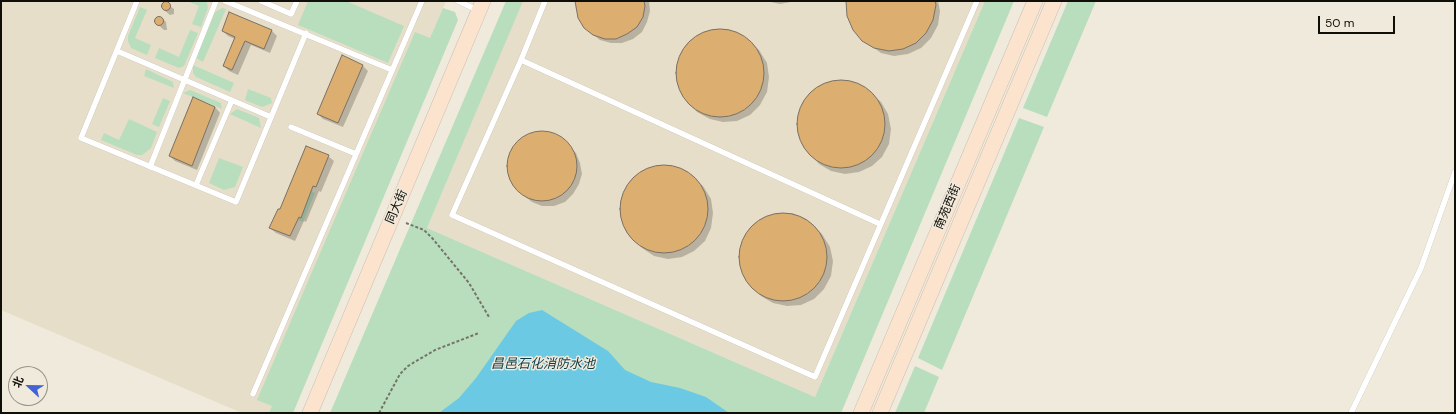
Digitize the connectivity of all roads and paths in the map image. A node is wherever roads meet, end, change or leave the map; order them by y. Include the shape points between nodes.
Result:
1 (137, 1) edge
2 (216, 1) edge
3 (225, 1) edge
4 (261, 1) edge
5 (297, 1) edge
6 (422, 1) edge
7 (458, 1) edge
8 (545, 1) edge
9 (977, 1) edge
10 (1035, 1) edge
11 (1054, 1) edge
12 (481, 6) edge
13 (306, 33) junction
14 (117, 51) junction
15 (521, 60) junction
16 (392, 70) junction
17 (184, 80) junction
18 (232, 100) junction
19 (271, 117) junction
20 (291, 126) dead end
21 (356, 154) junction
22 (150, 166) junction
23 (1455, 172) edge
24 (196, 186) junction
25 (406, 222) dead end
26 (880, 224) junction
27 (489, 317) dead end
28 (478, 333) dead end
29 (253, 394) dead end
30 (310, 413) edge
31 (379, 413) edge
32 (861, 413) edge
33 (880, 413) edge
34 (1351, 413) edge

1 - 14 lane
2 - 17 lane
3 - 13 lane
4 - 5 lane via 291,14
6 - 16 lane
7 - 12 lane
8 - 15 lane
9 - 26 lane
10 - 32 main road, 南苑西街
11 - 33 main road, 南苑西街
12 - 30 main road, 同大街
13 - 16 lane
13 - 19 lane
14 - 17 lane
14 - 22 lane via 81,138
15 - 26 lane
15 - 26 lane via 452,215 815,377
16 - 21 lane
17 - 18 lane
17 - 22 lane
18 - 19 lane
18 - 24 lane
19 - 24 lane via 236,202
20 - 21 lane
21 - 29 lane
22 - 24 lane
23 - 34 lane via 1421,268
25 - 27 path via 424,230 433,239 469,283
28 - 31 path via 435,350 408,366 400,374

